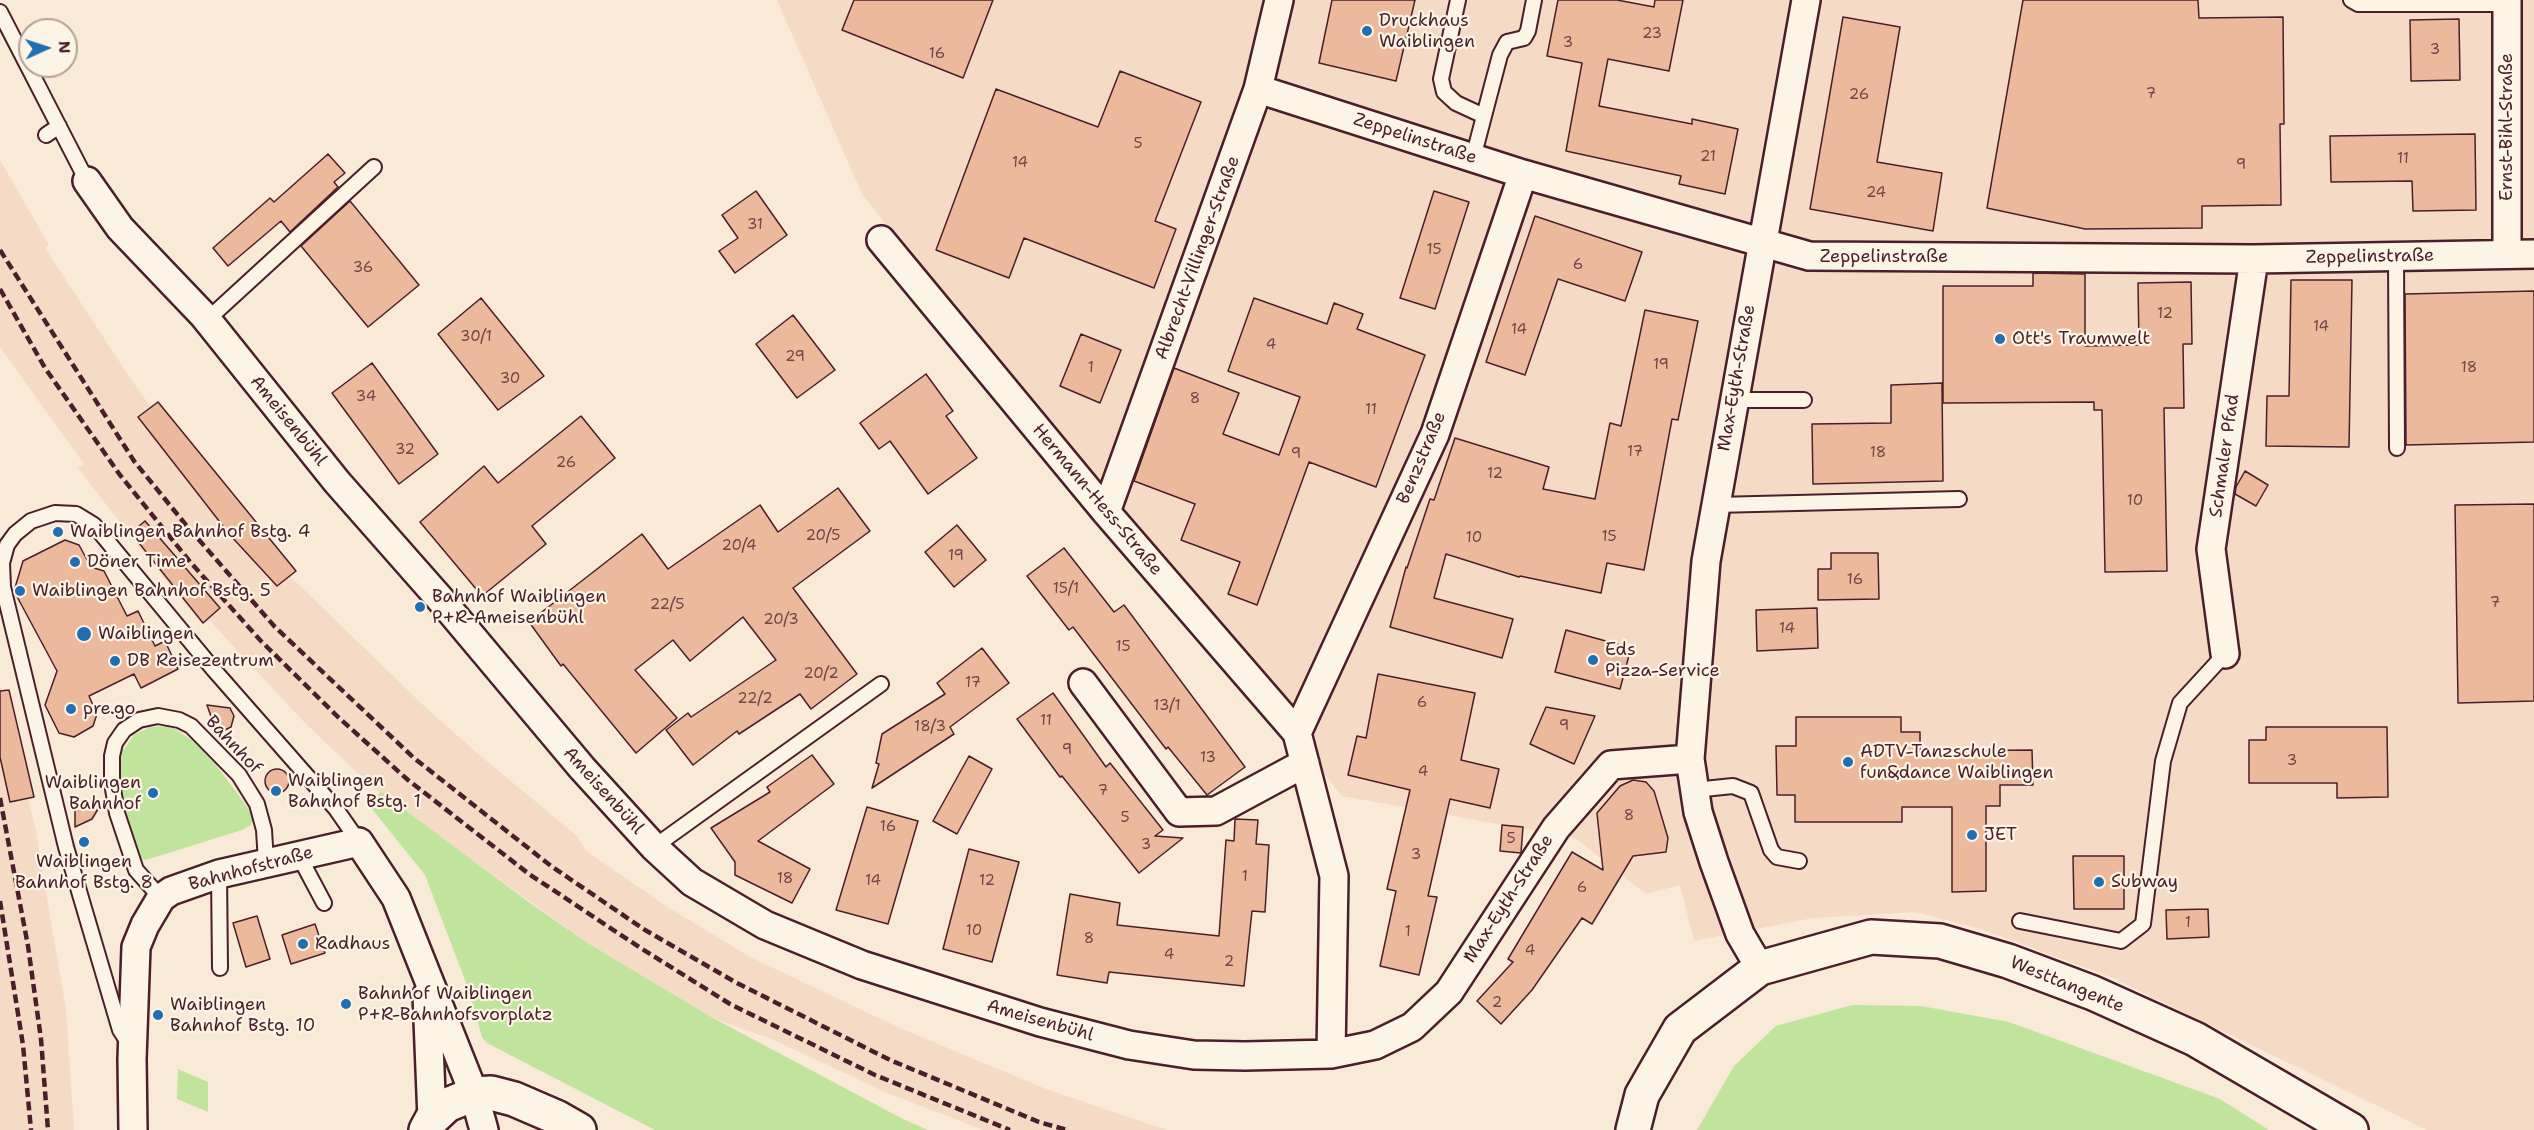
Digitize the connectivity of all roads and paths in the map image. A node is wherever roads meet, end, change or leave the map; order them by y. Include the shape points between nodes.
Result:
1 (1279, 0) edge
2 (1458, 0) edge
3 (1534, 0) edge
4 (1806, 0) edge
5 (2351, 0) edge
6 (2507, 2) edge
7 (0, 12) edge
8 (1258, 89) junction
9 (1484, 116) junction
10 (59, 126) junction
11 (46, 135) dead end
12 (1473, 158) junction
13 (374, 167) dead end
14 (1523, 174) junction
15 (87, 181) joint
16 (881, 240) dead end
17 (1761, 243) junction
18 (2507, 254) junction
19 (2534, 254) edge
20 (2396, 257) junction
21 (2254, 259) junction
22 (207, 320) junction
23 (1734, 400) junction
24 (1804, 400) dead end
25 (2397, 448) dead end
26 (1959, 499) dead end
27 (1715, 505) junction
28 (1106, 512) junction
29 (2224, 654) joint
30 (1083, 683) dead end
31 (881, 684) dead end
32 (1297, 734) junction
33 (1690, 759) junction
34 (1305, 763) junction
35 (1694, 790) junction
36 (359, 843) junction
37 (654, 847) junction
38 (299, 856) junction
39 (1799, 861) dead end
40 (266, 862) junction
41 (219, 874) junction
42 (161, 898) junction
43 (324, 903) dead end
44 (2020, 921) dead end
45 (220, 968) dead end
46 (1760, 968) junction
47 (426, 975) junction
48 (132, 1049) junction
49 (1331, 1054) junction
50 (474, 1094) junction
51 (429, 1125) edge
52 (133, 1130) edge
53 (484, 1130) edge
54 (579, 1130) edge
55 (1633, 1130) edge
56 (2351, 1130) edge

1 - 8 street, Albrecht-Villinger-Straße
2 - 9 lane via 1441,79 1444,92 1456,103
3 - 9 lane via 1524,38 1507,42 1500,55
4 - 17 street, Max-Eyth-Straße
5 - 6 lane via 2358,4
6 - 18 street, Ernst-Bihl-Straße
7 - 10 lane
8 - 12 street, Zeppelinstraße
8 - 28 street, Albrecht-Villinger-Straße
9 - 12 lane
10 - 11 lane
10 - 15 lane
12 - 14 street, Zeppelinstraße
13 - 22 lane
14 - 17 street, Zeppelinstraße
14 - 32 street, Benzstraße via 1435,434
15 - 22 street, Ameisenbühl via 153,273
16 - 28 street, Hermann-Hess-Straße
17 - 21 street, Zeppelinstraße via 1809,256
17 - 23 street, Max-Eyth-Straße
18 - 19 street, Zeppelinstraße
18 - 20 street, Zeppelinstraße
20 - 21 street, Zeppelinstraße
20 - 25 lane
21 - 29 street, Schmaler Pfad via 2211,549
22 - 37 street, Ameisenbühl via 337,482
23 - 24 lane
23 - 27 street, Max-Eyth-Straße
26 - 27 lane
27 - 33 street, Max-Eyth-Straße via 1706,561
28 - 32 street, Hermann-Hess-Straße
29 - 44 lane via 2180,703 2163,761 2143,924 2121,941
30 - 34 street via 1179,813 1216,811
31 - 37 lane
32 - 34 street, Hermann-Hess-Straße
33 - 35 street, Max-Eyth-Straße
33 - 49 street, Max-Eyth-Straße via 1611,765 1556,828 1449,992 1412,1027 1376,1045
34 - 49 street, Hermann-Hess-Straße via 1334,876
35 - 39 lane via 1733,786 1751,793 1771,850 1777,857
35 - 46 street, Max-Eyth-Straße via 1740,934
36 - 38 street, Bahnhofstraße
36 - 47 street via 396,898
36 - 48 lane via 336,808 214,670 94,525 76,514 55,513 31,521 15,534 3,563 3,587 66,847 120,1030
37 - 49 street, Ameisenbühl via 692,882 765,925 862,965 957,997 1129,1045 1194,1055
38 - 40 street, Bahnhofstraße
38 - 43 lane
40 - 41 street, Bahnhofstraße
40 - 42 lane, Bahnhof via 257,804 239,775 191,726 158,716 139,720 124,730 115,743 112,783 117,813 136,870
41 - 42 street, Bahnhofstraße
41 - 45 lane
42 - 48 street via 136,947
46 - 55 street via 1680,1029 1642,1095
46 - 56 street, Westtangente via 1871,937 1940,940 2093,993 2195,1039
47 - 50 street
47 - 51 street
48 - 52 street
50 - 51 street via 447,1105
50 - 53 street
50 - 54 street via 503,1094

